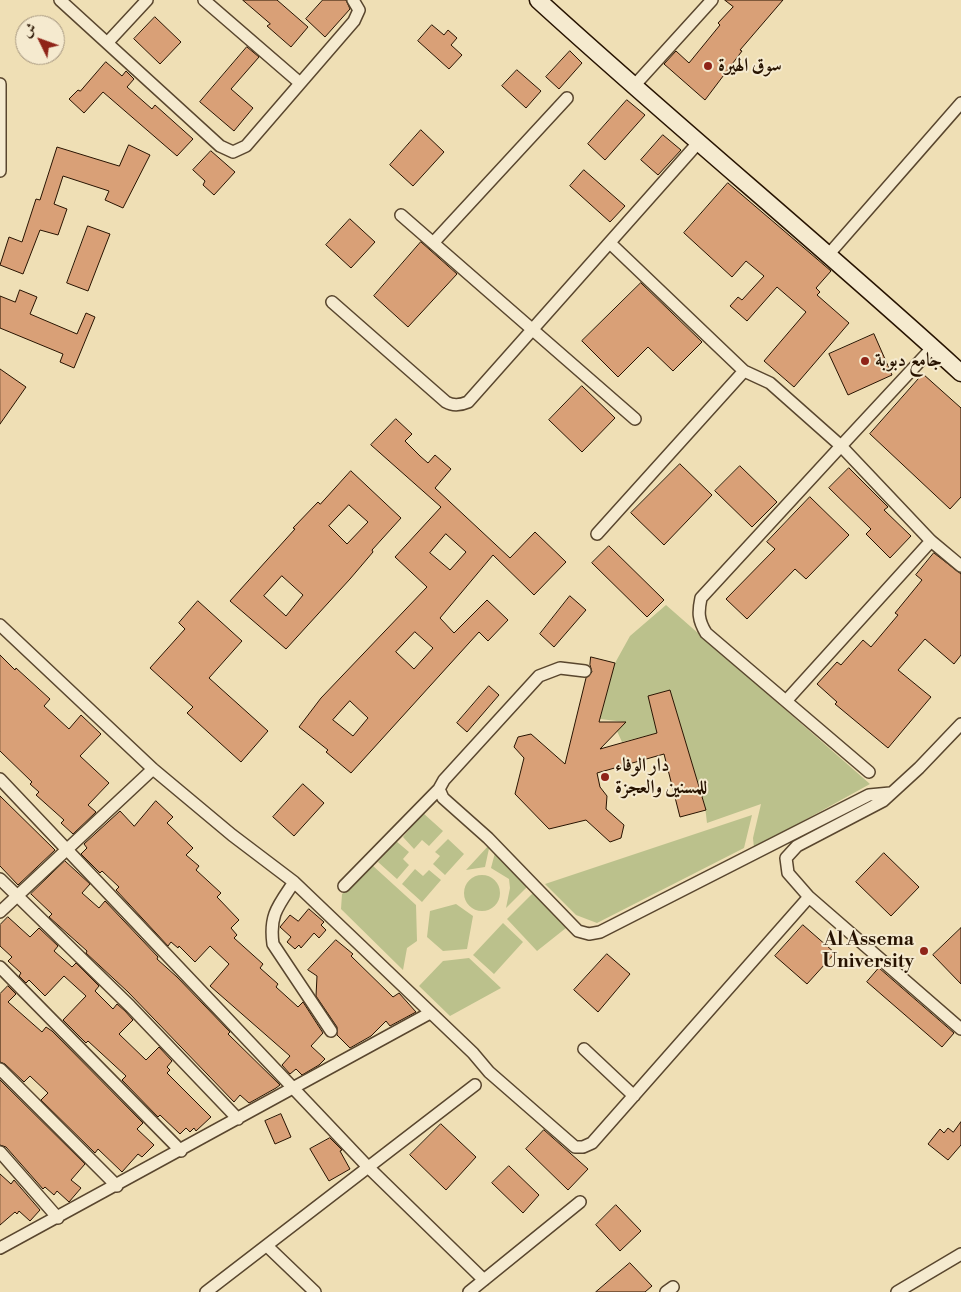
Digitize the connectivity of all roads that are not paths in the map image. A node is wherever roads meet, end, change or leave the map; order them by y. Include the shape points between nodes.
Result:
1 (60, 0) edge
2 (147, 0) edge
3 (204, 0) edge
4 (353, 0) edge
5 (538, 0) edge
6 (712, 0) edge
7 (108, 42) junction
8 (300, 83) junction
9 (0, 84) edge
10 (633, 87) junction
11 (568, 98) dead end
12 (961, 102) edge
13 (698, 143) junction
14 (0, 171) edge
15 (401, 215) dead end
16 (433, 243) junction
17 (611, 244) junction
18 (829, 254) junction
19 (332, 302) dead end
20 (533, 330) junction
21 (933, 347) junction
22 (744, 371) junction
23 (961, 373) edge
24 (635, 419) dead end
25 (841, 446) junction
26 (597, 534) dead end
27 (931, 541) junction
28 (961, 566) edge
29 (0, 625) edge
30 (585, 671) dead end
31 (786, 701) junction
32 (961, 724) edge
33 (153, 769) junction
34 (869, 772) dead end
35 (0, 779) edge
36 (439, 789) junction
37 (890, 793) junction
38 (67, 852) junction
39 (0, 879) edge
40 (294, 882) junction
41 (344, 886) dead end
42 (17, 897) junction
43 (809, 897) junction
44 (0, 912) edge
45 (0, 967) edge
46 (430, 1013) junction
47 (961, 1029) edge
48 (331, 1031) dead end
49 (584, 1049) dead end
50 (0, 1069) edge
51 (474, 1085) dead end
52 (295, 1088) junction
53 (634, 1096) junction
54 (238, 1119) junction
55 (181, 1150) junction
56 (0, 1152) edge
57 (368, 1167) junction
58 (117, 1186) junction
59 (580, 1202) dead end
60 (58, 1218) junction
61 (267, 1246) junction
62 (0, 1248) edge
63 (961, 1254) edge
64 (484, 1280) junction
65 (206, 1292) edge
66 (315, 1292) edge
67 (469, 1292) edge
68 (897, 1292) edge

1 - 7 street
2 - 7 street
3 - 8 street
4 - 8 street via 359,10 358,16
5 - 10 street
6 - 10 street
7 - 8 street via 220,146 233,152 246,146
9 - 14 street
10 - 13 street
11 - 16 street
12 - 18 street
13 - 17 street
13 - 18 street
15 - 16 street
16 - 20 street
17 - 20 street
17 - 22 street
18 - 21 street
19 - 20 street via 446,402 454,405 468,402
20 - 24 street
21 - 23 street
21 - 25 street
22 - 25 street via 770,383
22 - 26 street
25 - 27 street
25 - 31 street via 701,598 698,612 706,633
27 - 28 street
27 - 31 street
29 - 33 street
30 - 36 street via 560,668 539,676
31 - 34 street
32 - 37 street
33 - 38 street
33 - 40 street
35 - 38 street
36 - 37 street via 443,798 488,838 578,931 589,934 600,932 869,795
36 - 41 street
37 - 43 street via 873,807 791,851 786,858 788,872
38 - 42 street
38 - 52 street
39 - 42 street
40 - 46 street
40 - 48 street via 273,913 270,927 273,944
42 - 44 street
42 - 54 street via 130,1006
43 - 47 street
43 - 53 street
45 - 55 street
46 - 52 street
46 - 53 street via 489,1072 575,1147 592,1143
49 - 53 street
50 - 58 street
51 - 57 street
52 - 54 street
52 - 57 street
54 - 55 street
55 - 58 street
56 - 60 street
57 - 61 street
57 - 64 street
58 - 60 street
59 - 64 street
60 - 62 street
61 - 65 street
61 - 66 street
63 - 68 street
64 - 67 street

